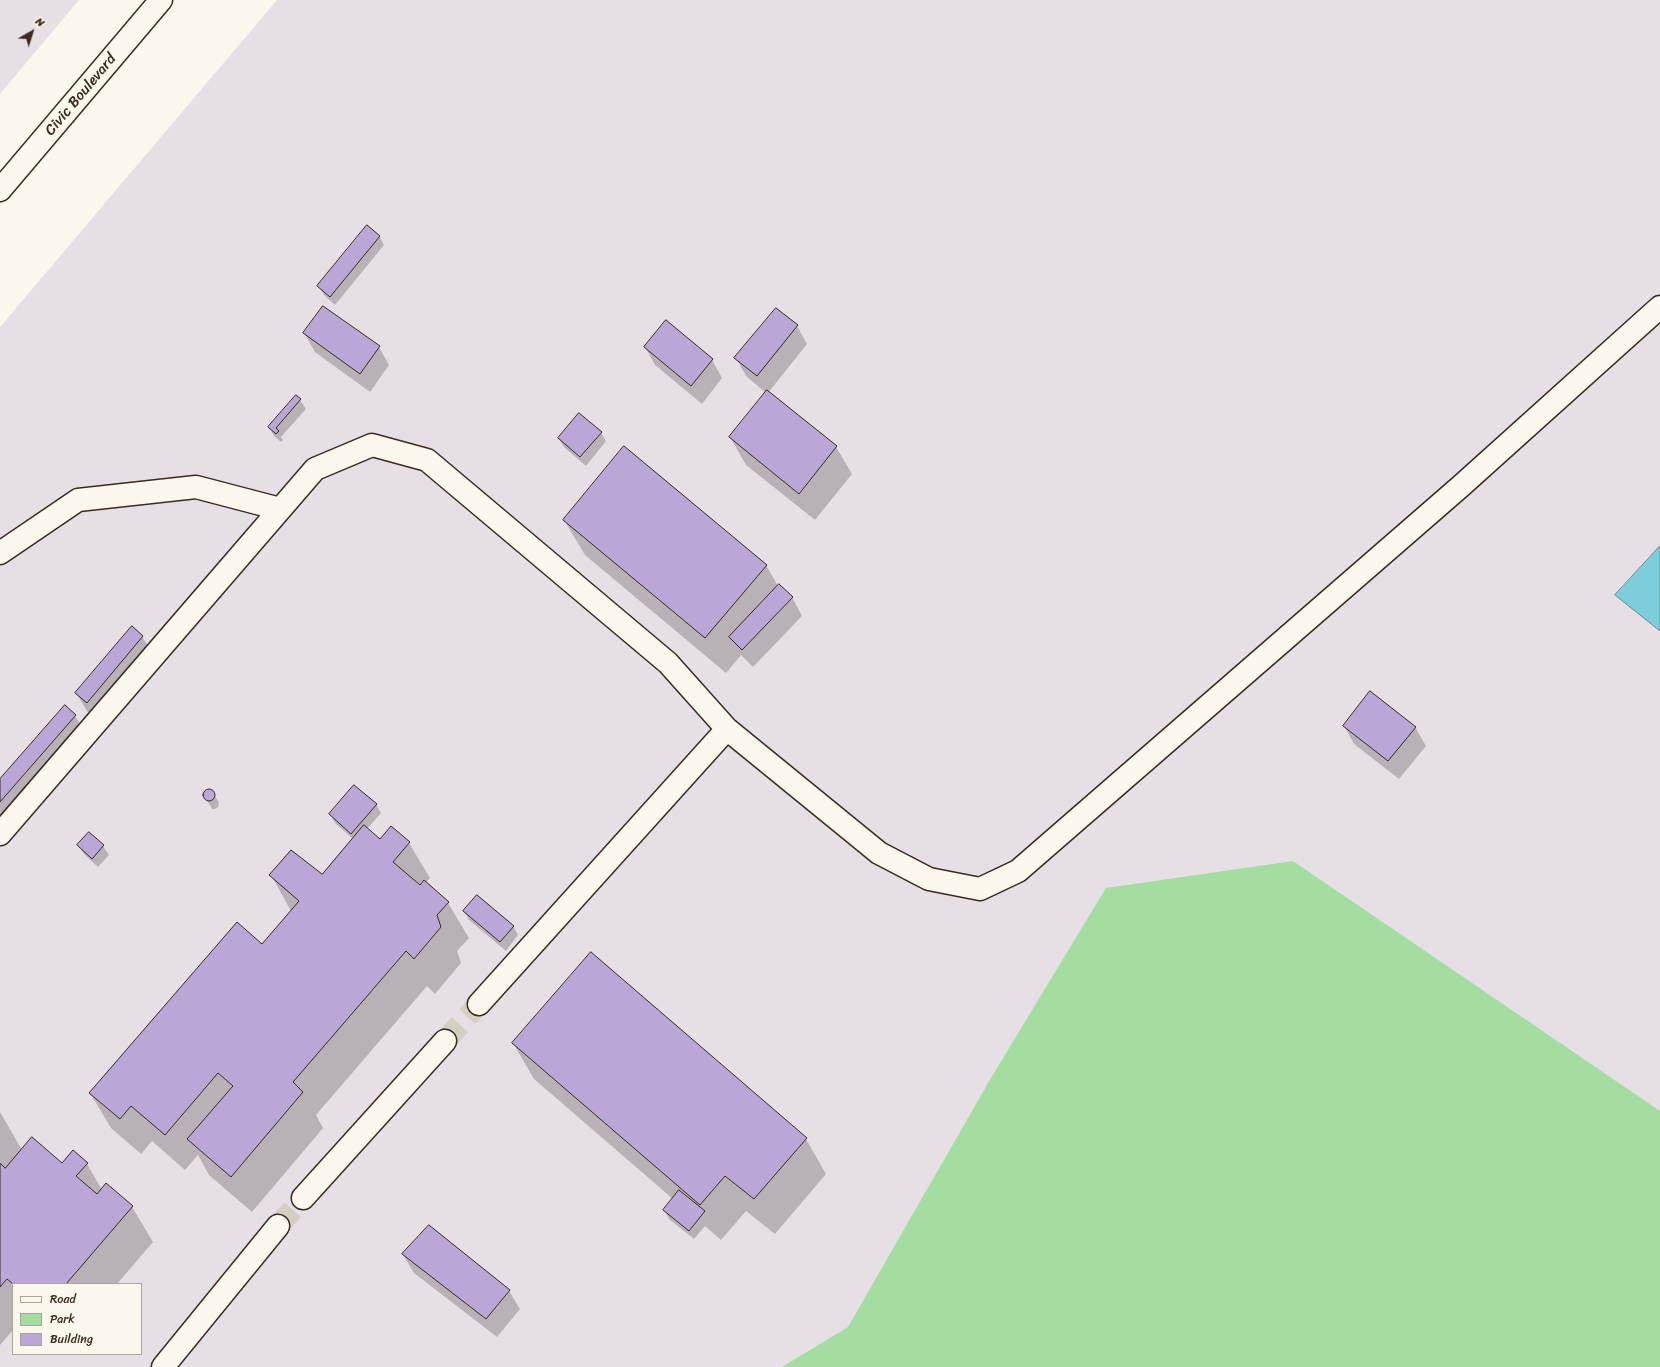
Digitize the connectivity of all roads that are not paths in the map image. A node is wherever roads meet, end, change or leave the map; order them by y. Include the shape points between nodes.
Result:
1 (161, 0) edge
2 (0, 190) edge
3 (1660, 306) edge
4 (280, 509) junction
5 (0, 553) edge
6 (727, 729) junction
7 (0, 834) edge
8 (479, 1004) tunnel mouth
9 (445, 1041) tunnel mouth
10 (303, 1198) tunnel mouth
11 (278, 1226) tunnel mouth
12 (163, 1367) edge

1 - 2 street, Civic Boulevard
3 - 6 street via 1455,491 1018,871 980,889 929,879 879,853
4 - 5 street via 196,487 78,500
4 - 6 street via 315,469 372,444 427,460 668,663
4 - 7 street
6 - 8 street
9 - 10 street
11 - 12 street

